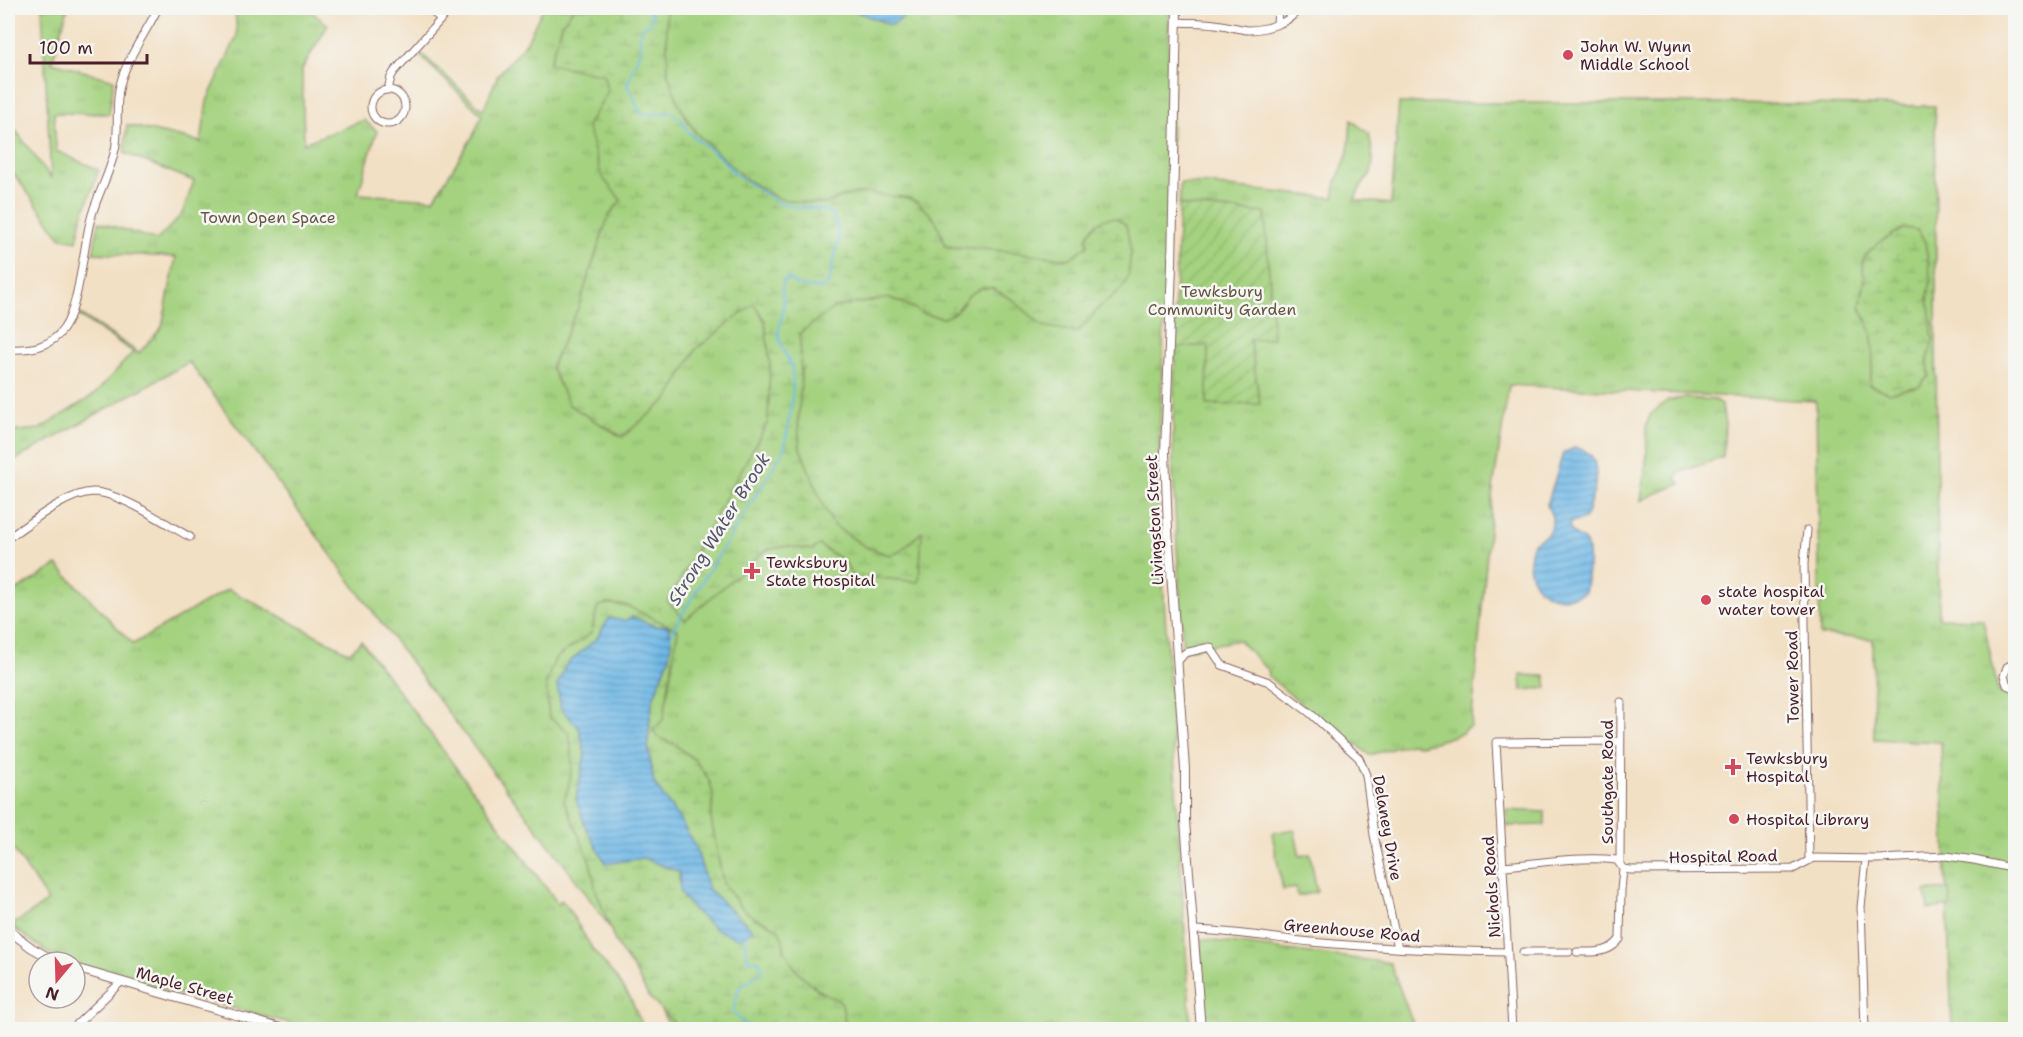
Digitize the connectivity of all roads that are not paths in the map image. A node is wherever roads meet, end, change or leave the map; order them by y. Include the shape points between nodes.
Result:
1 (158, 8) edge
2 (428, 8) edge
3 (451, 8) edge
4 (1177, 8) edge
5 (1278, 8) edge
6 (1298, 8) edge
7 (441, 19) junction
8 (1177, 22) junction
9 (1277, 24) junction
10 (388, 90) junction
11 (8, 349) edge
12 (1807, 530) dead end
13 (190, 537) dead end
14 (8, 538) edge
15 (1178, 661) junction
16 (2016, 662) edge
17 (2016, 689) edge
18 (1621, 702) dead end
19 (1620, 741) junction
20 (1809, 859) junction
21 (1866, 859) junction
22 (1503, 866) junction
23 (1622, 866) junction
24 (2016, 869) edge
25 (8, 930) edge
26 (1193, 930) junction
27 (1398, 948) junction
28 (36, 950) edge
29 (1509, 952) junction
30 (1522, 952) dead end
31 (87, 972) edge
32 (120, 983) junction
33 (71, 1029) edge
34 (286, 1029) edge
35 (1201, 1029) edge
36 (1512, 1029) edge
37 (1865, 1029) edge

1 - 11 street via 121,82 114,153 90,221 69,319 55,338 45,344
2 - 7 street
3 - 7 street
4 - 8 street, Livingston Street
5 - 9 street
6 - 9 street via 1293,16
7 - 10 street via 394,72
8 - 9 street via 1250,30
8 - 15 street, Livingston Street via 1165,449
10 - 10 street via 402,97 405,109 399,120 386,124 376,120 370,108 376,94
12 - 20 street, Tower Road via 1804,564
13 - 14 street via 124,501 92,492 55,507
15 - 26 street, Livingston Street
15 - 27 street, Delaney Drive via 1185,653 1210,647 1222,665 1269,682 1359,758 1366,775 1376,847
16 - 17 street via 2007,667 2004,676 2007,685
18 - 19 street, Southgate Road
19 - 22 street, Nichols Road via 1496,742
19 - 23 street, Southgate Road
20 - 21 street, Hospital Road
20 - 23 street, Hospital Road via 1793,869 1631,870
21 - 24 street, Hospital Road via 1946,856
21 - 37 street via 1861,907
22 - 23 street, Hospital Road via 1611,860
22 - 29 street, Nichols Road
23 - 30 street via 1620,939 1612,948 1603,952
25 - 28 street
26 - 27 street, Greenhouse Road
26 - 35 street, Livingston Street
27 - 29 street, Greenhouse Road
29 - 36 street, Nichols Road
31 - 32 street, Maple Street
32 - 33 street
32 - 34 street, Maple Street

